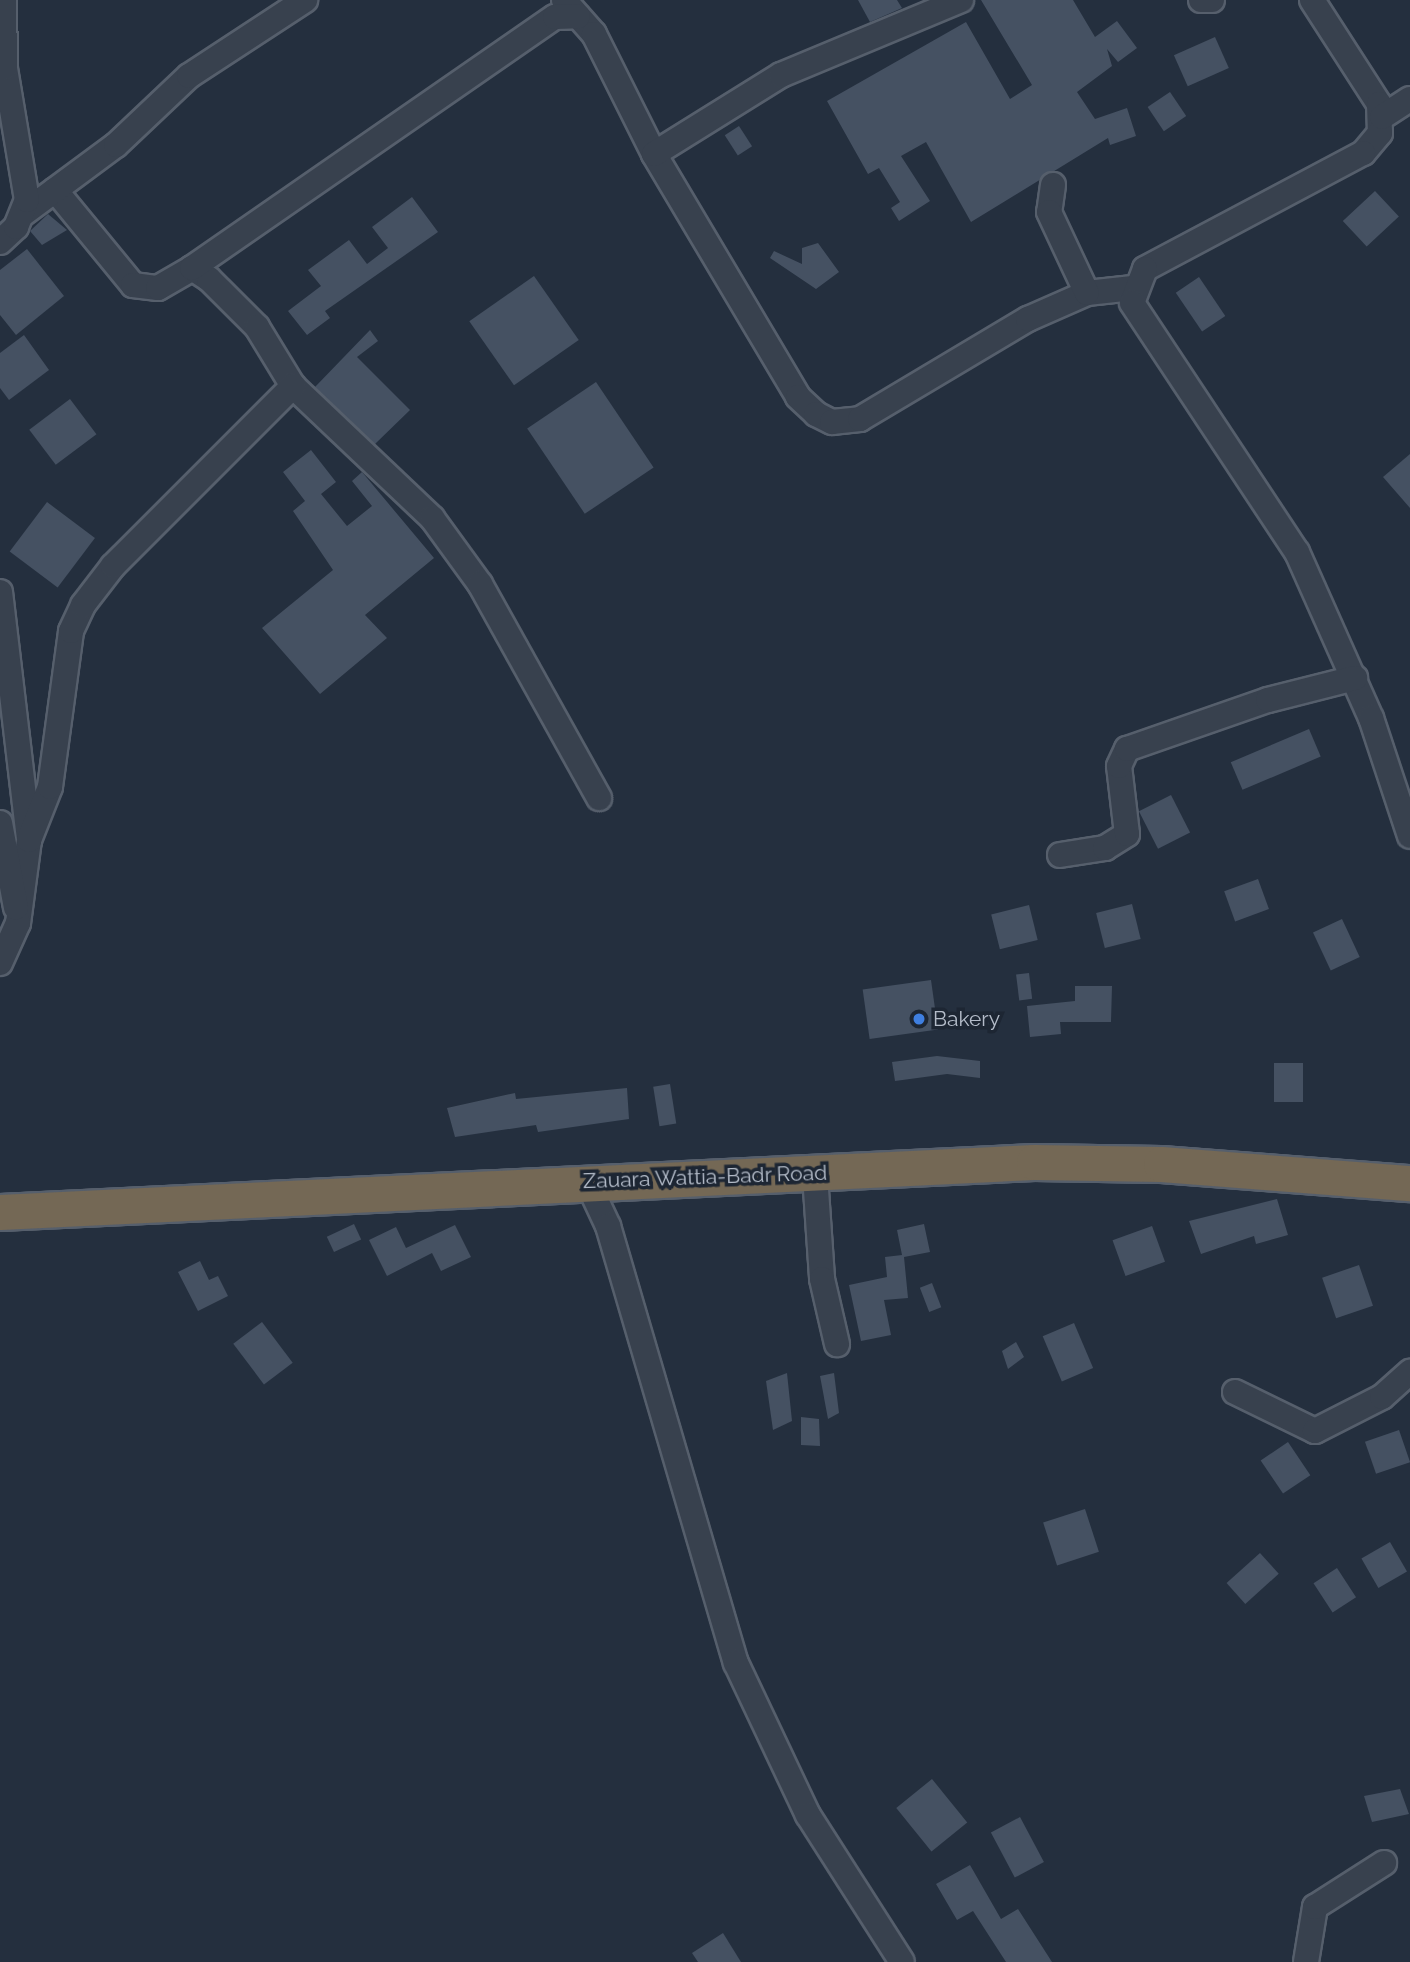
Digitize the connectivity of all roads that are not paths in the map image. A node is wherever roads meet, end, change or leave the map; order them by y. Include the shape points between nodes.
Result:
1 (4, 0) edge
2 (305, 0) edge
3 (961, 0) edge
4 (1201, 0) edge
5 (1212, 0) edge
6 (1312, 0) edge
7 (563, 8) edge
8 (1410, 99) edge
9 (1382, 117) junction
10 (654, 154) junction
11 (1053, 185) dead end
12 (55, 190) junction
13 (24, 213) junction
14 (0, 242) edge
15 (192, 268) junction
16 (1133, 288) junction
17 (1087, 293) junction
18 (293, 386) junction
19 (0, 592) edge
20 (1355, 678) junction
21 (599, 798) dead end
22 (0, 823) edge
23 (1410, 836) edge
24 (29, 840) junction
25 (1060, 855) dead end
26 (18, 923) junction
27 (0, 962) edge
28 (815, 1175) junction
29 (587, 1181) junction
30 (1410, 1183) edge
31 (0, 1212) edge
32 (837, 1343) dead end
33 (1410, 1372) edge
34 (1235, 1392) dead end
35 (1384, 1864) dead end
36 (902, 1962) edge
37 (1306, 1962) edge

1 - 13 street via 5,68 25,181
2 - 12 street via 189,76 116,145
3 - 10 street via 781,75
4 - 5 street
6 - 9 street
7 - 10 street via 608,58
7 - 15 street
8 - 9 street
9 - 16 street via 1381,133 1363,153 1159,260
10 - 17 street via 799,397 832,422 860,419 1028,318
11 - 17 street via 1049,212
12 - 13 street
12 - 15 street via 133,285 158,288
13 - 14 street
15 - 18 street via 257,327
16 - 17 street
16 - 20 street via 1139,317 1297,552
18 - 21 street via 396,480 454,546
18 - 24 street via 113,566 83,605 71,631 50,787
19 - 24 street
20 - 23 street
20 - 25 street via 1268,699 1127,749 1119,766 1127,834 1105,849
22 - 26 street
24 - 26 street
26 - 27 street
28 - 29 highway, Zauara Wattia-Badr Road
28 - 30 highway, Zauara Wattia-Badr Road via 1111,1162
28 - 32 street via 822,1279
29 - 31 highway, Zauara Wattia-Badr Road
29 - 36 street via 608,1226 737,1663 808,1815
33 - 34 street via 1382,1397 1315,1431
35 - 37 street via 1315,1907

